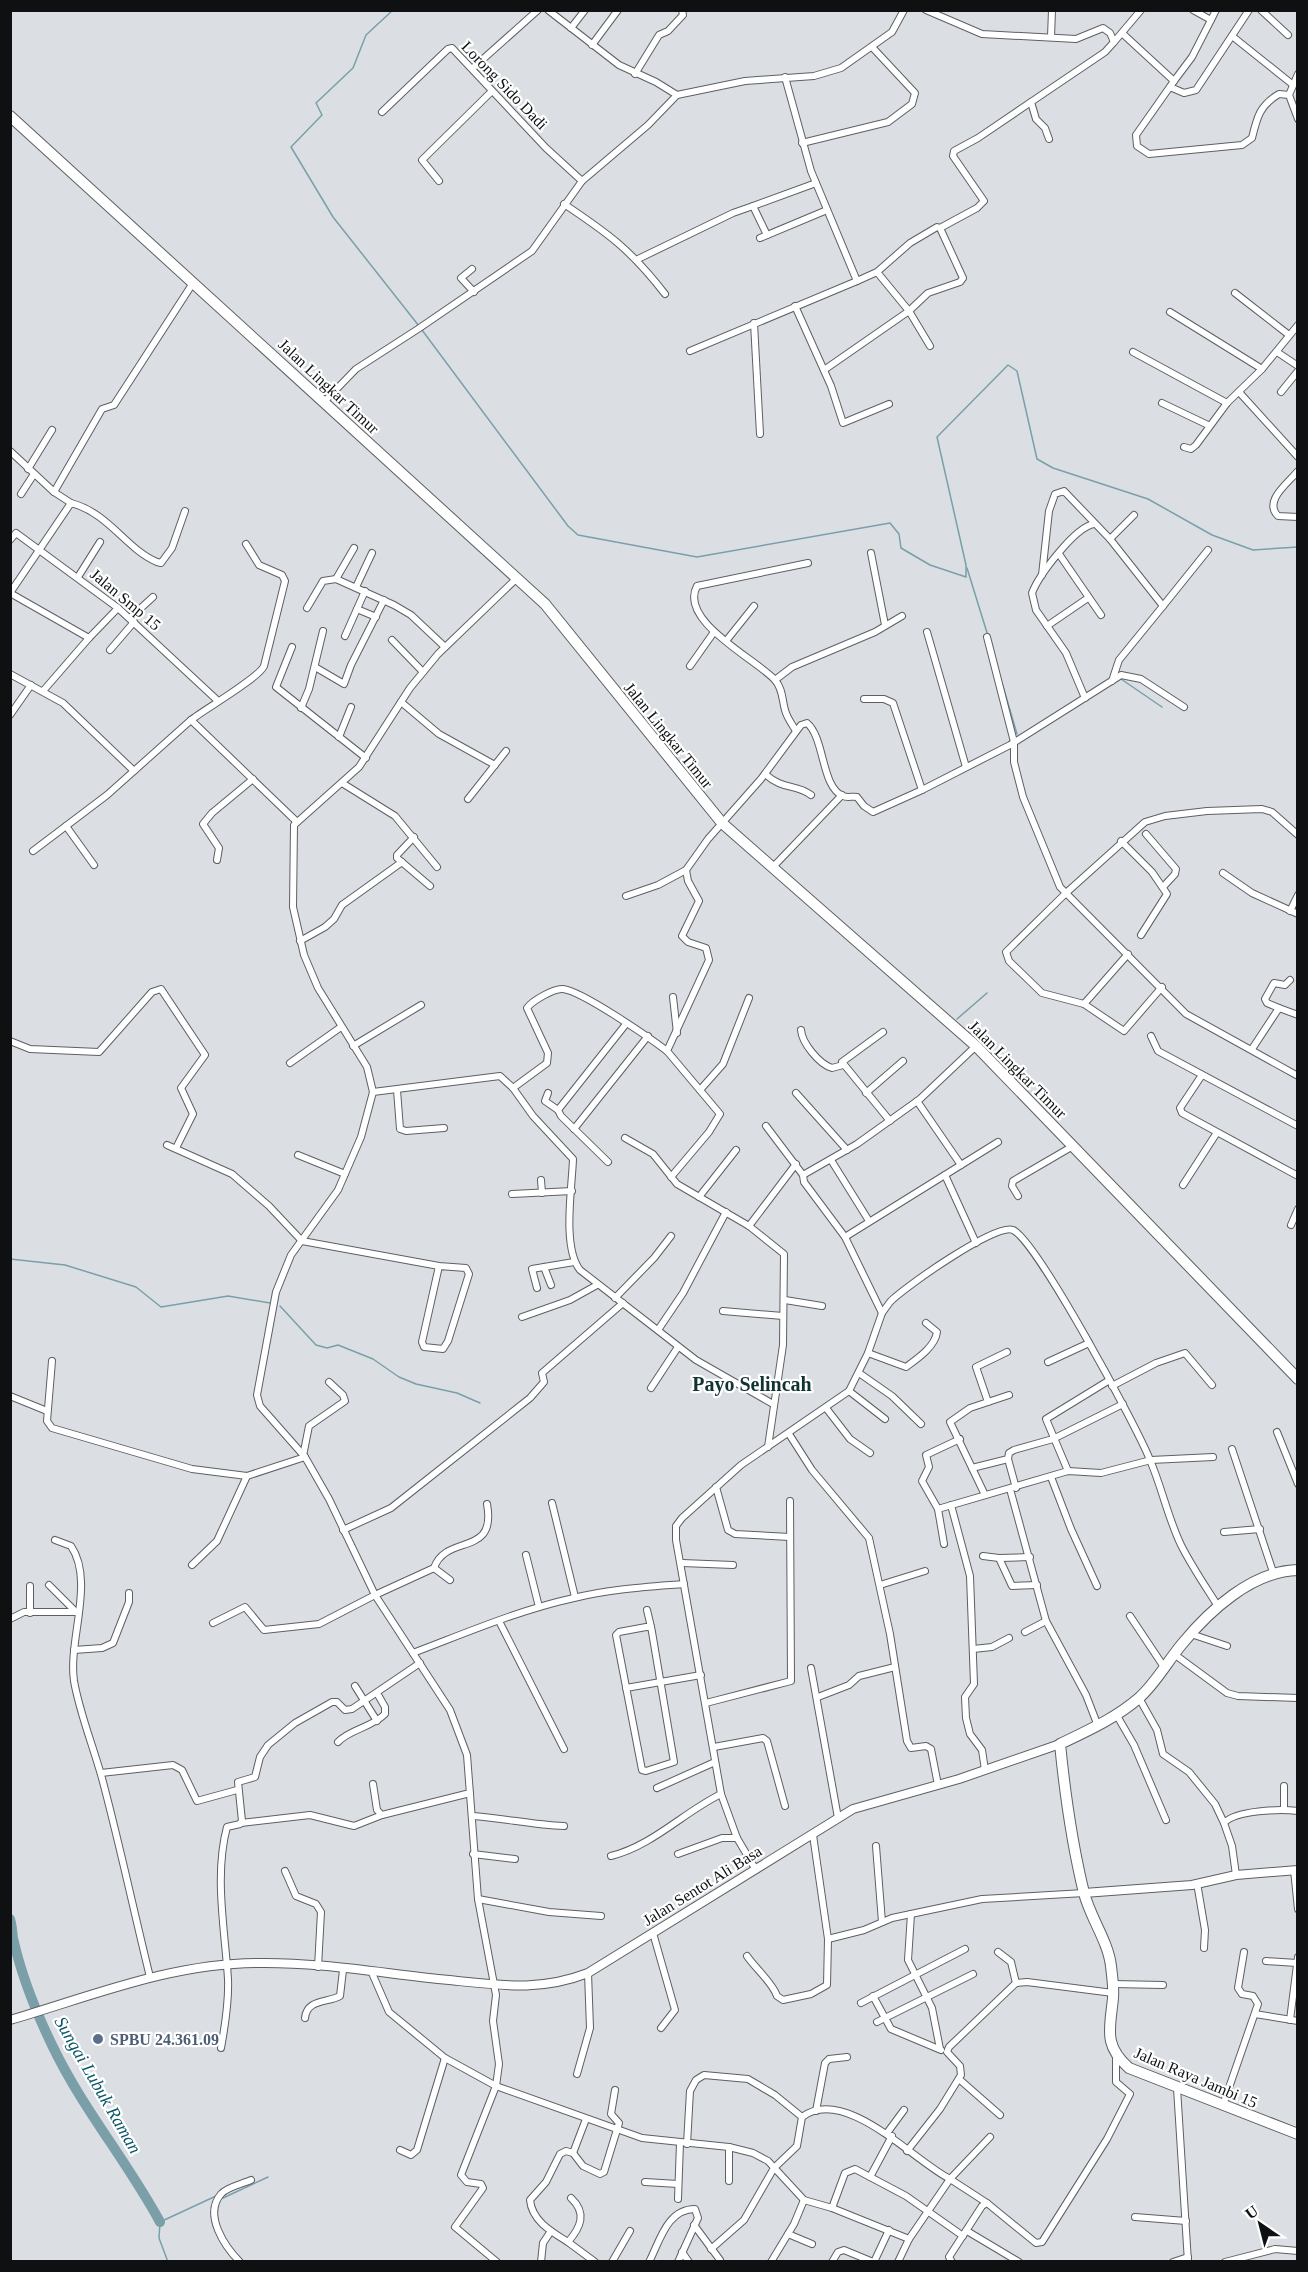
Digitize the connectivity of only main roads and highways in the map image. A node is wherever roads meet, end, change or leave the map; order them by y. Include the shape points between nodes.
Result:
1 (10, 116) edge
2 (1298, 1379) edge
3 (1298, 1569) edge
4 (1060, 1744) junction
5 (1296, 1870) edge
6 (1084, 1893) junction
7 (10, 2020) edge
8 (1298, 2134) edge

1 - 2 highway, Jalan Lingkar Timur via 553,613 722,824 976,1046
3 - 4 highway, Jalan Sentot Ali Basa via 1273,1572 1219,1608 1191,1634 1139,1698
4 - 6 highway, Jalan Raya Jambi 15 via 1065,1797
4 - 7 main road, Jalan Sentot Ali Basa via 871,1803 838,1818 588,1973 563,1983 494,1984 261,1962 210,1964 150,1977
5 - 6 main road
6 - 8 highway, Jalan Raya Jambi 15 via 1110,1961 1113,1989 1108,2027 1116,2055 1129,2068

